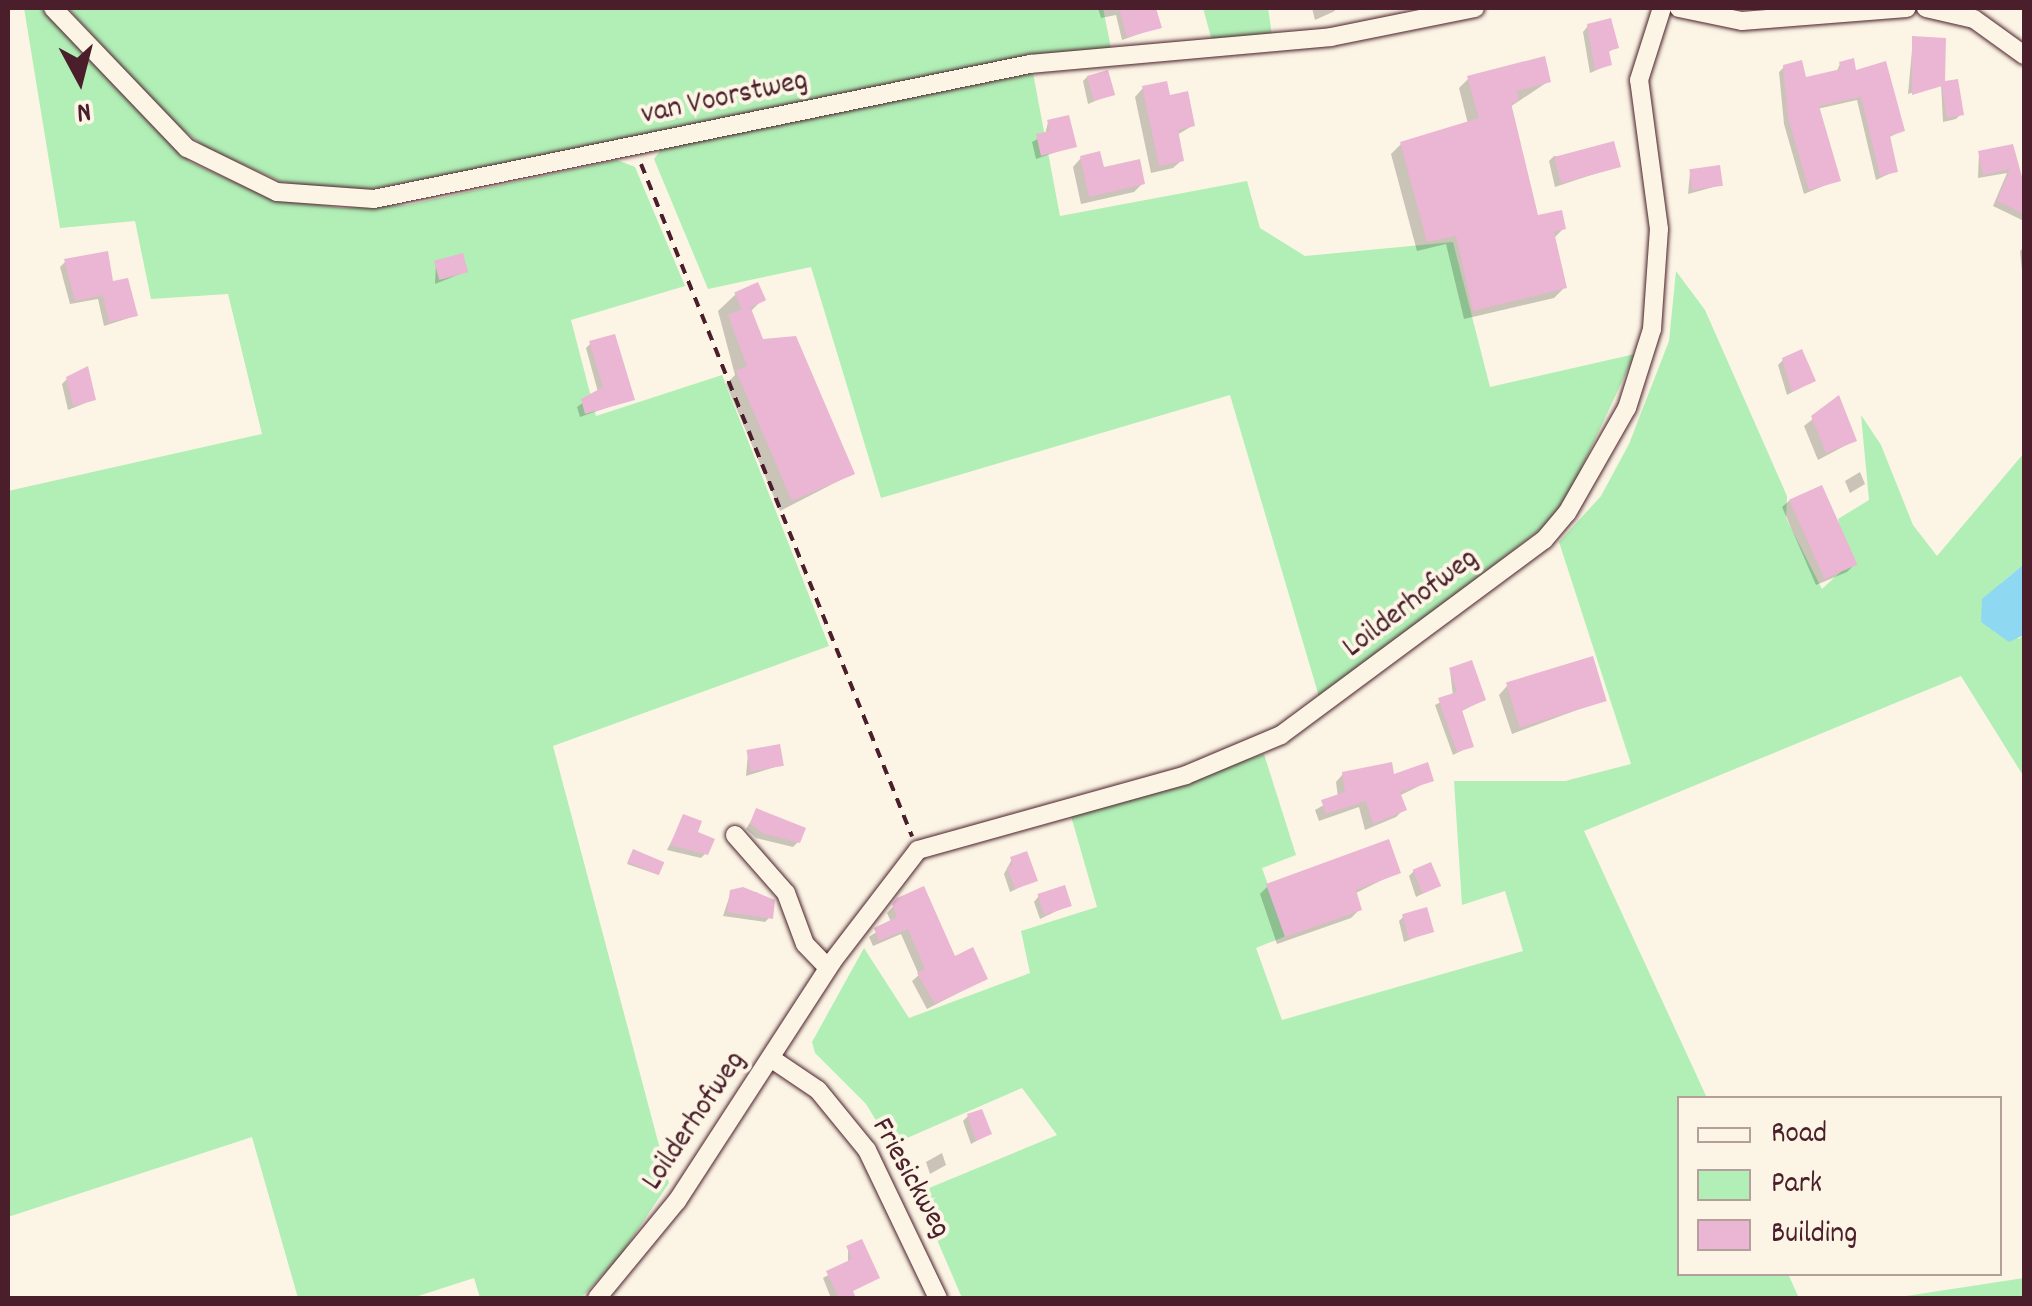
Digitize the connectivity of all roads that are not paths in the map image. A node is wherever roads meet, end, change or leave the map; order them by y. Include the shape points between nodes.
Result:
1 (53, 8) edge
2 (1475, 8) edge
3 (1662, 8) edge
4 (1680, 8) edge
5 (1906, 8) edge
6 (1926, 8) edge
7 (1951, 9) edge
8 (2024, 56) edge
9 (735, 835) dead end
10 (828, 968) junction
11 (772, 1059) junction
12 (597, 1298) edge
13 (938, 1298) edge

1 - 2 street, van Voorstweg via 187,148 277,192 374,199 1030,64 1331,38
3 - 10 street, Loilderhofweg via 1638,80 1659,229 1652,329 1599,466 1544,540 1281,735 1229,761 918,850
4 - 5 street via 1742,21
6 - 7 street
7 - 8 street
9 - 10 street via 786,893 805,944
10 - 11 street, Loilderhofweg
11 - 12 street, Loilderhofweg via 678,1200
11 - 13 street, Friesickweg via 818,1090 867,1150

